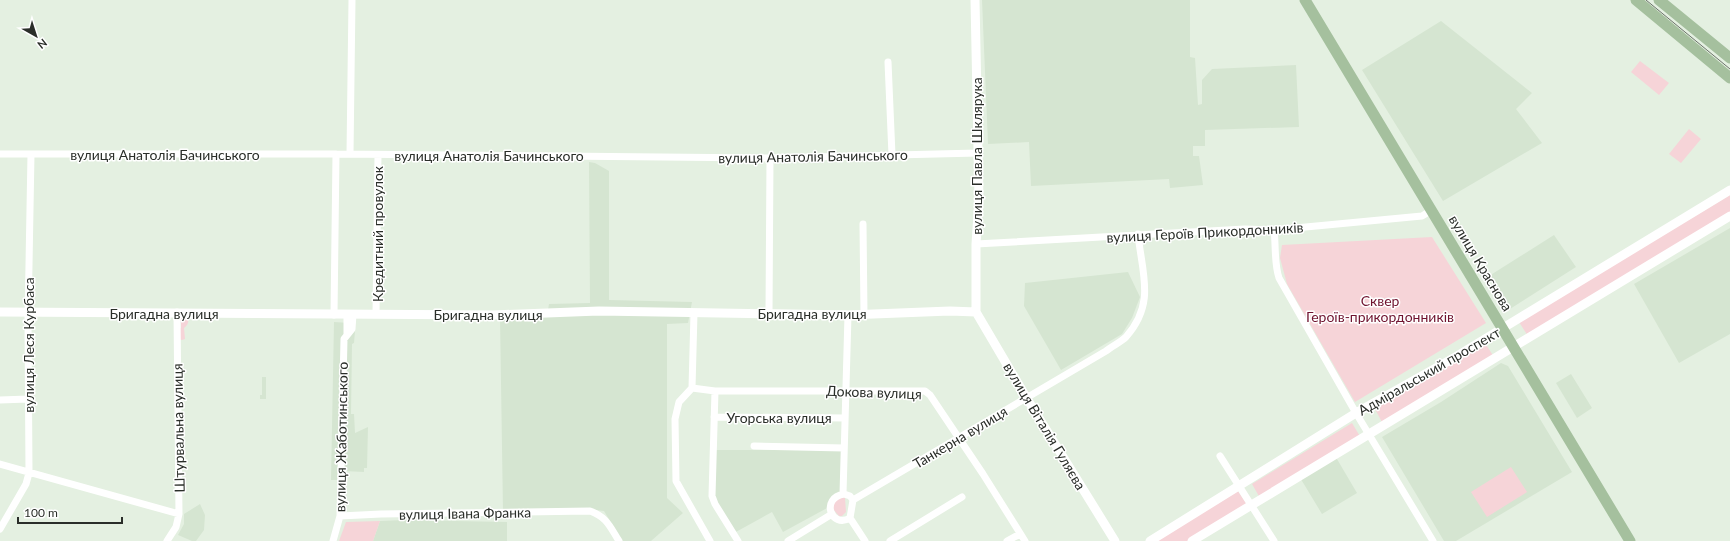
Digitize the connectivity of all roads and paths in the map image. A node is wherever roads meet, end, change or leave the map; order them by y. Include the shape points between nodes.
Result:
1 (352, 0) edge
2 (975, 0) edge
3 (1305, 0) edge
4 (1636, 0) edge
5 (1659, 0) edge
6 (1730, 58) edge
7 (888, 62) dead end
8 (1730, 78) edge
9 (978, 153) junction
10 (0, 154) edge
11 (31, 154) junction
12 (336, 154) junction
13 (350, 154) junction
14 (378, 154) junction
15 (892, 155) junction
16 (770, 158) junction
17 (1730, 190) edge
18 (1432, 210) junction
19 (1730, 216) edge
20 (863, 224) dead end
21 (1274, 230) junction
22 (1138, 234) junction
23 (976, 244) junction
24 (0, 312) edge
25 (177, 312) junction
26 (976, 312) junction
27 (28, 313) junction
28 (769, 313) junction
29 (350, 314) junction
30 (376, 314) junction
31 (694, 314) junction
32 (864, 314) junction
33 (334, 315) junction
34 (848, 315) junction
35 (1503, 328) junction
36 (1514, 347) junction
37 (692, 388) junction
38 (715, 390) junction
39 (846, 390) junction
40 (1026, 397) junction
41 (28, 399) junction
42 (0, 400) edge
43 (1356, 413) junction
44 (714, 417) junction
45 (845, 418) junction
46 (1369, 434) junction
47 (958, 438) junction
48 (754, 446) dead end
49 (844, 448) junction
50 (1220, 456) dead end
51 (0, 464) edge
52 (29, 473) junction
53 (1239, 486) junction
54 (843, 494) junction
55 (962, 497) dead end
56 (853, 500) junction
57 (1252, 505) junction
58 (179, 514) junction
59 (832, 514) junction
60 (340, 516) junction
61 (850, 518) junction
62 (0, 529) edge
63 (1020, 534) junction
64 (167, 541) edge
65 (333, 541) edge
66 (619, 541) edge
67 (710, 541) edge
68 (738, 541) edge
69 (788, 541) edge
70 (865, 541) edge
71 (890, 541) edge
72 (1007, 541) edge
73 (1025, 541) edge
74 (1115, 541) edge
75 (1150, 541) edge
76 (1192, 541) edge
77 (1274, 541) edge
78 (1433, 541) edge
79 (1630, 541) edge

1 - 13 street
2 - 9 street, вулиця Павла Шклярука
3 - 18 main road, вулиця Краснова
4 - 8 main road
5 - 6 main road
7 - 15 street
9 - 15 street, вулиця Анатолія Бачинського
9 - 23 street, вулиця Павла Шклярука
10 - 11 street, вулиця Анатолія Бачинського
11 - 12 street, вулиця Анатолія Бачинського
11 - 27 street, вулиця Леся Курбаса
12 - 13 street, вулиця Анатолія Бачинського
12 - 33 street
13 - 14 street, вулиця Анатолія Бачинського
14 - 16 street, вулиця Анатолія Бачинського
14 - 30 street, Кредитний провулок
15 - 16 street, вулиця Анатолія Бачинського
16 - 28 street
17 - 35 street, Адміральський проспект
18 - 21 street, вулиця Героїв Прикордонників via 1422,216
18 - 35 main road, вулиця Краснова
19 - 36 street, Адміральський проспект
20 - 32 street
21 - 22 street, вулиця Героїв Прикордонників
21 - 43 street via 1276,269 1279,278
22 - 23 street, вулиця Героїв Прикордонників
22 - 40 street, Танкерна вулиця via 1146,282 1145,300 1140,316 1125,337 1106,351
23 - 26 street, вулиця Павла Шклярука
24 - 27 street, Бригадна вулиця
25 - 27 street, Бригадна вулиця
25 - 33 street, Бригадна вулиця
25 - 58 street, Штурвальна вулиця
26 - 32 street, Бригадна вулиця
26 - 40 street, вулиця Віталія Гуляєва
27 - 41 street, вулиця Леся Курбаса
28 - 31 street, Бригадна вулиця
28 - 34 street, Бригадна вулиця
29 - 30 street, Бригадна вулиця
29 - 33 street, Бригадна вулиця
29 - 60 street, вулиця Жаботинського via 352,329 344,339
30 - 31 street, Бригадна вулиця via 493,315 599,311
31 - 37 street
32 - 34 street, Бригадна вулиця
34 - 39 street
35 - 36 main road, вулиця Краснова
35 - 43 street, Адміральський проспект
36 - 46 street, Адміральський проспект
36 - 79 main road, вулиця Краснова
37 - 38 street, Докова вулиця
37 - 67 street via 679,402 675,419 676,481
38 - 39 street, Докова вулиця
38 - 44 street
39 - 45 street
39 - 47 street, Докова вулиця via 925,391
40 - 47 street, Танкерна вулиця
40 - 74 street, вулиця Віталія Гуляєва
41 - 42 street
41 - 52 street, вулиця Леся Курбаса
43 - 46 street
43 - 53 street, Адміральський проспект
44 - 45 street, Угорська вулиця
44 - 68 street via 712,496
45 - 49 street
46 - 57 street, Адміральський проспект
46 - 78 street
47 - 56 street, Танкерна вулиця
47 - 63 street, Докова вулиця
48 - 49 street
49 - 54 street
50 - 53 street
51 - 52 street
52 - 58 street
52 - 62 street, вулиця Леся Курбаса via 26,484
53 - 57 street
53 - 75 street, Адміральський проспект
54 - 56 street
54 - 59 street via 834,498 831,503
55 - 71 street
56 - 61 street
57 - 76 street, Адміральський проспект
57 - 77 street
58 - 64 street, Штурвальна вулиця via 176,527
59 - 61 street via 840,520
59 - 69 street
60 - 65 street, вулиця Жаботинського
60 - 66 street, вулиця Івана Франка via 590,511 606,520
61 - 70 street
63 - 72 street
63 - 73 street, Докова вулиця

